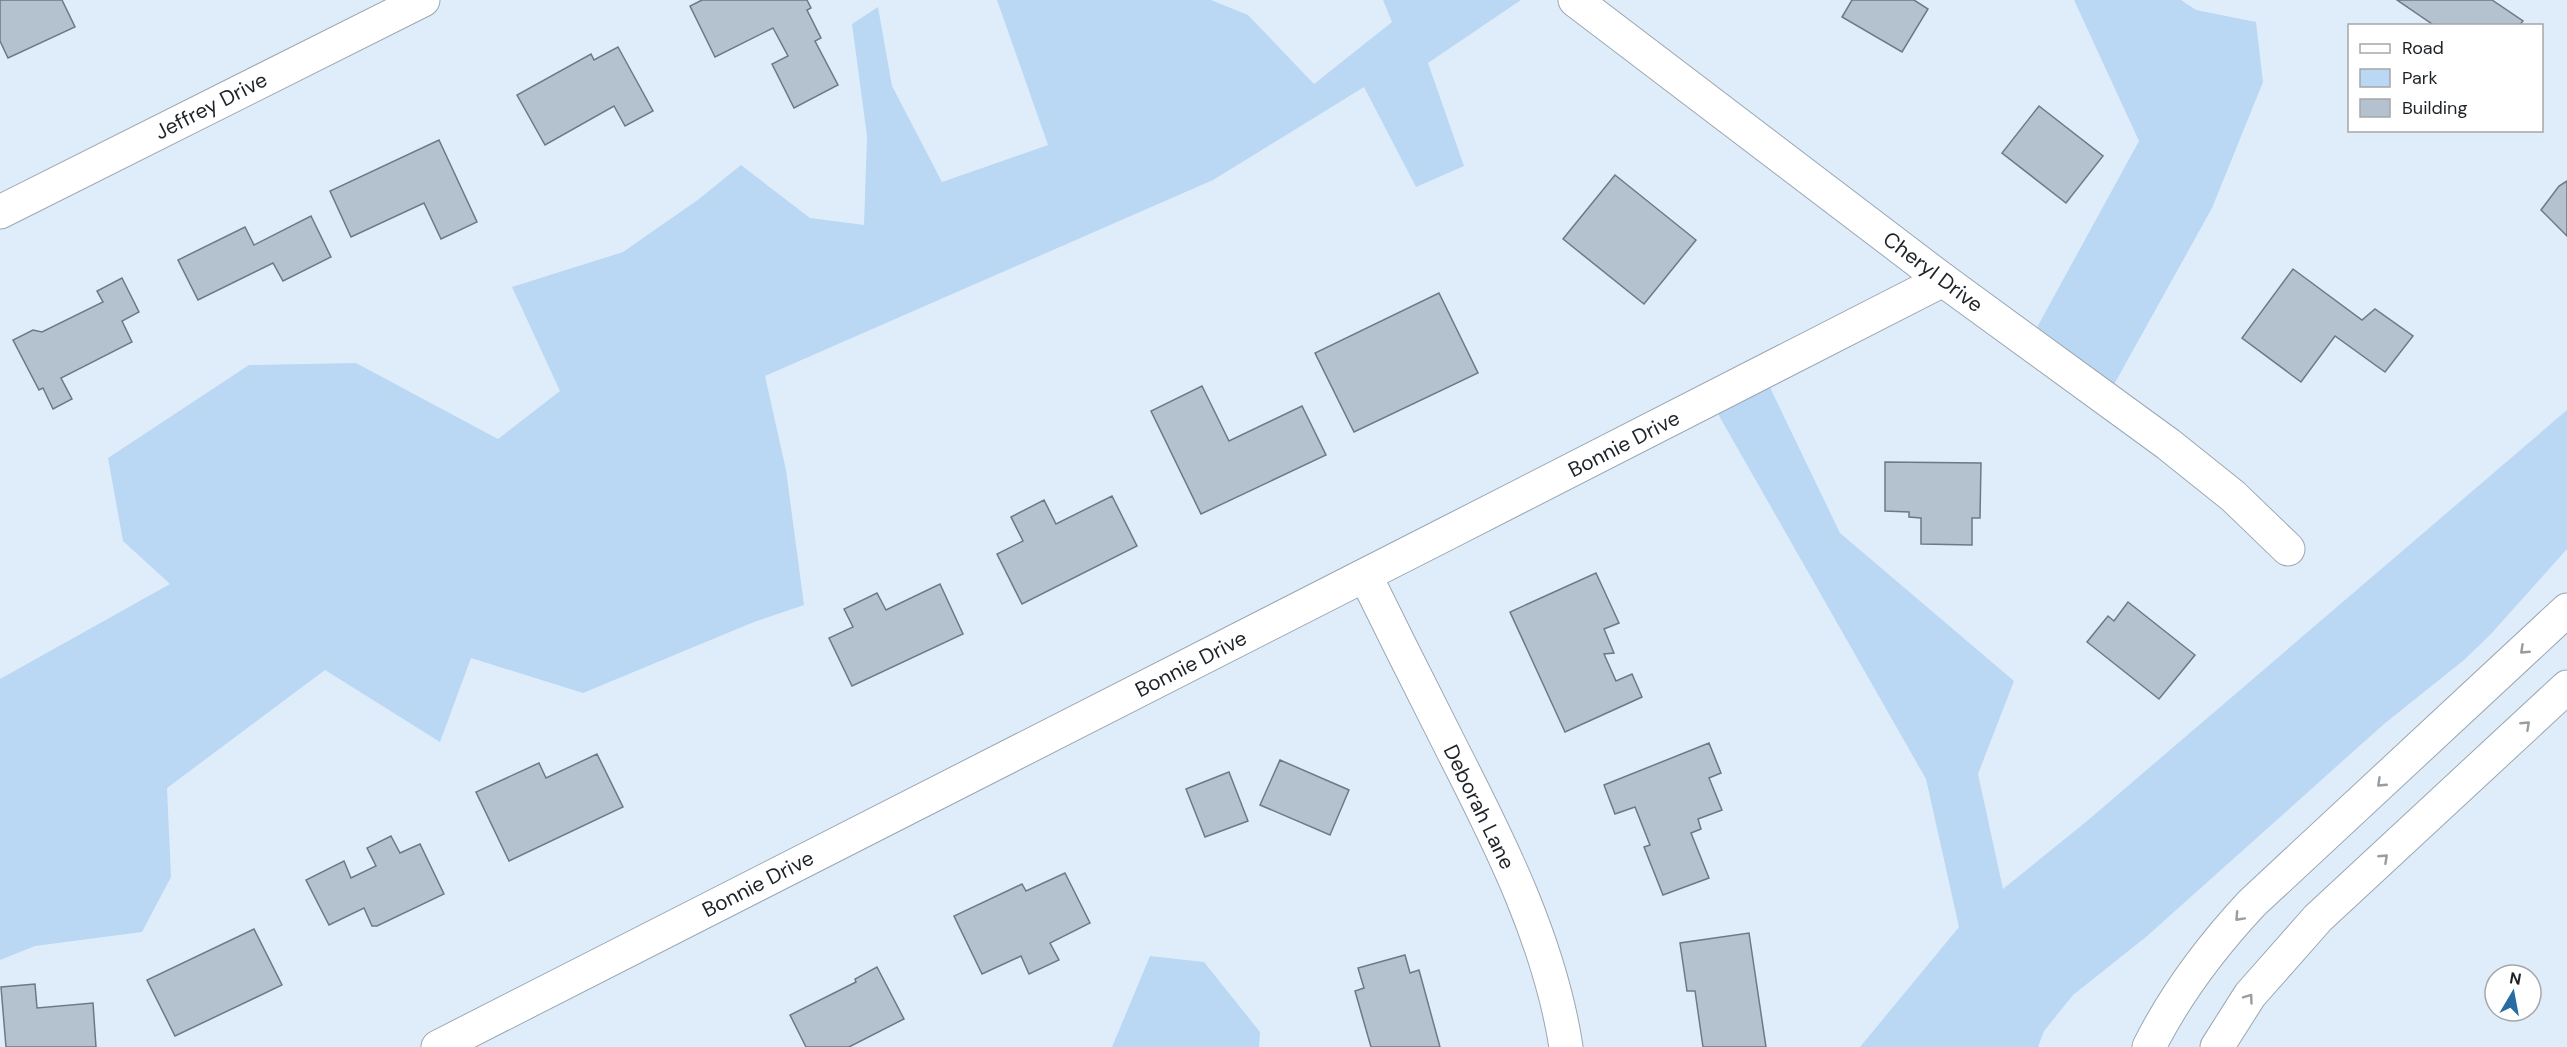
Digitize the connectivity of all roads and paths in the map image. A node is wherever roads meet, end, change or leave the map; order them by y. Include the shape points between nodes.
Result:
1 (423, 0) edge
2 (1575, 0) edge
3 (0, 212) edge
4 (1943, 280) junction
5 (2288, 549) dead end
6 (1365, 577) junction
7 (2567, 610) edge
8 (2567, 687) edge
9 (438, 1047) edge
10 (1566, 1047) edge
11 (2149, 1047) edge
12 (2217, 1047) edge

1 - 3 main road, Jeffrey Drive
2 - 4 main road, Cheryl Drive
4 - 5 main road, Cheryl Drive via 2168,444 2233,496
4 - 6 main road, Bonnie Drive
6 - 9 main road, Bonnie Drive
6 - 10 main road, Deborah Lane via 1517,886 1547,968
7 -> 11 main road via 2253,903 2211,948
12 -> 8 main road via 2250,995 2319,918

